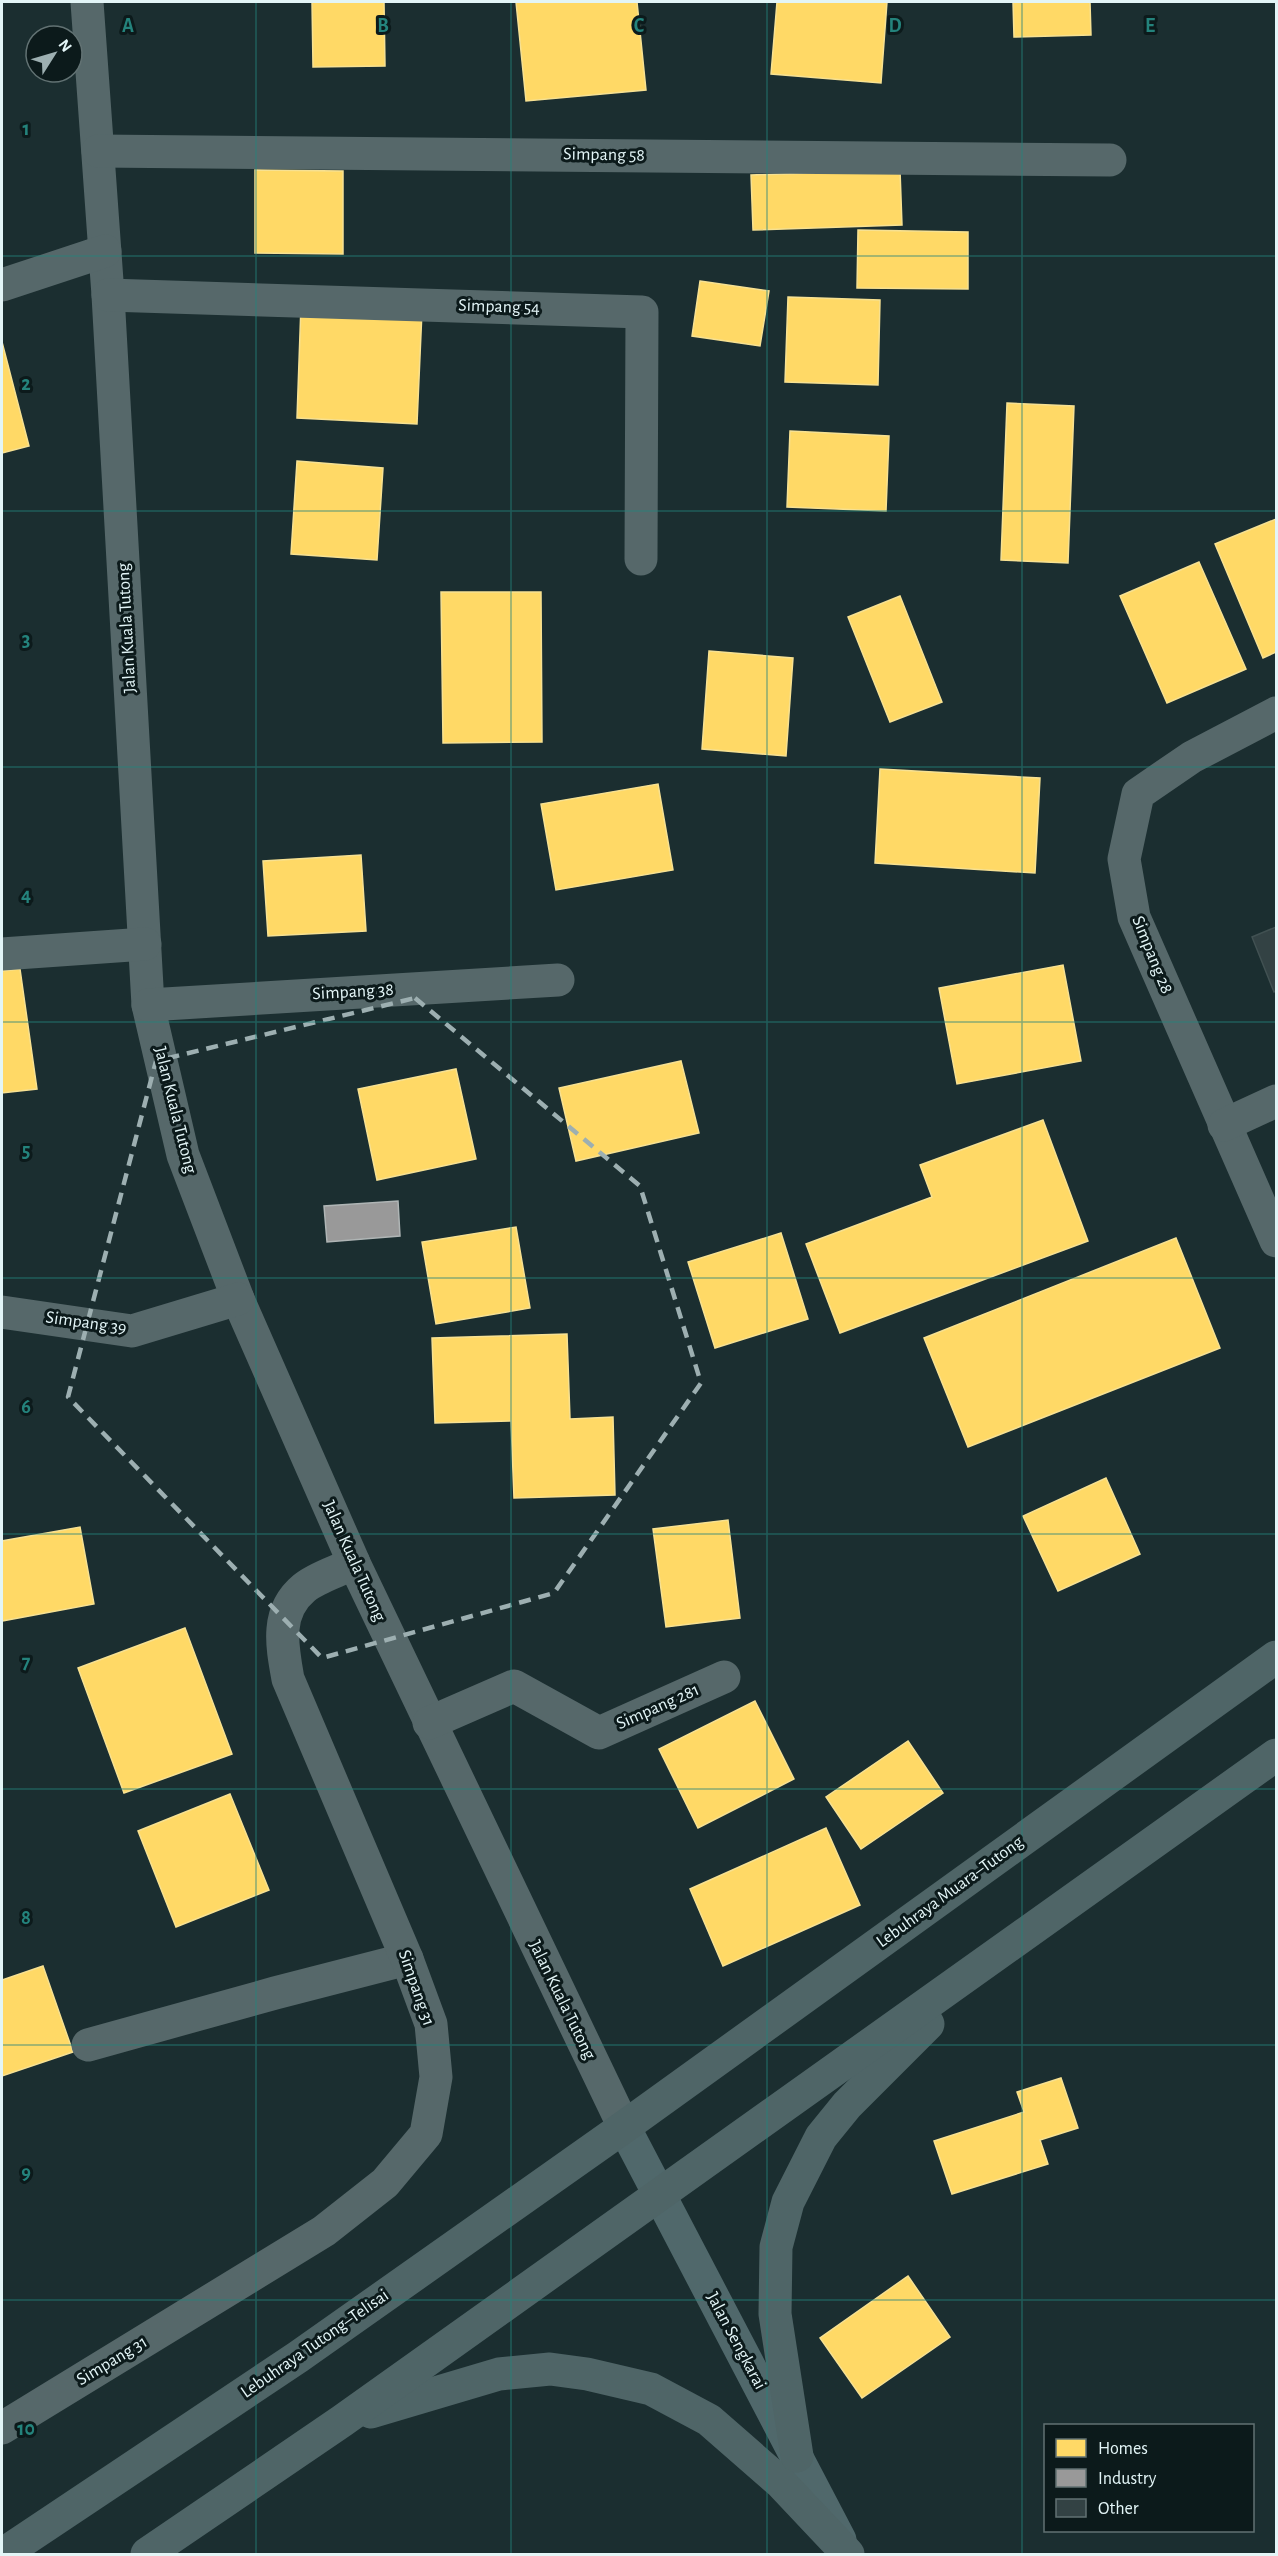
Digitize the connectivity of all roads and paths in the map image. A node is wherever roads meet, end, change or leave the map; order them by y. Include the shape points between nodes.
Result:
1 (87, 2) edge
2 (98, 151) junction
3 (1110, 160) dead end
4 (105, 251) junction
5 (2, 285) edge
6 (108, 295) junction
7 (641, 559) dead end
8 (1276, 713) edge
9 (145, 944) junction
10 (2, 954) edge
11 (558, 980) dead end
12 (148, 1005) junction
13 (1276, 1101) edge
14 (1224, 1125) junction
15 (1276, 1241) edge
16 (238, 1299) junction
17 (2, 1312) edge
18 (354, 1563) junction
19 (1276, 1657) edge
20 (724, 1677) dead end
21 (429, 1723) junction
22 (1276, 1755) edge
23 (997, 1956) junction
24 (407, 1959) junction
25 (88, 2045) dead end
26 (624, 2127) junction
27 (658, 2196) junction
28 (342, 2421) junction
29 (2, 2428) edge
30 (796, 2456) junction
31 (3, 2554) edge
32 (147, 2554) edge
33 (848, 2554) edge

1 - 2 street, Jalan Kuala Tutong
2 - 3 street, Simpang 58
2 - 4 street, Jalan Kuala Tutong
4 - 5 street
4 - 6 street, Jalan Kuala Tutong
6 - 7 street, Simpang 54 via 642,312
6 - 9 street, Jalan Kuala Tutong
8 - 14 street, Simpang 28 via 1192,757 1138,794 1124,859 1134,917
9 - 10 street
9 - 12 street, Jalan Kuala Tutong
11 - 12 street, Simpang 38
12 - 16 street, Jalan Kuala Tutong via 183,1155
13 - 14 street
14 - 15 street, Simpang 28
16 - 17 street, Simpang 39 via 132,1331
16 - 18 street, Jalan Kuala Tutong
18 - 21 street, Jalan Kuala Tutong
18 - 24 street, Simpang 31 via 304,1588 285,1611 281,1642 288,1679
19 - 26 highway, Lebuhraya Muara–Tutong
20 - 21 street, Simpang 281 via 599,1733 514,1686
21 - 26 street, Jalan Kuala Tutong
22 - 23 highway
23 - 27 highway
23 - 30 highway via 847,2104 821,2137 788,2202 776,2247 775,2314
24 - 25 street
24 - 29 street, Simpang 31 via 431,2024 436,2077 426,2134 385,2183 324,2231
26 - 27 main road, Jalan Sengkarai
26 - 31 highway, Lebuhraya Tutong–Telisai via 298,2357
27 - 28 highway
27 - 30 main road, Jalan Sengkarai
28 - 32 highway
28 - 33 highway via 499,2374 550,2369 651,2389 709,2420 780,2482
30 - 33 main road, Jalan Sengkarai

